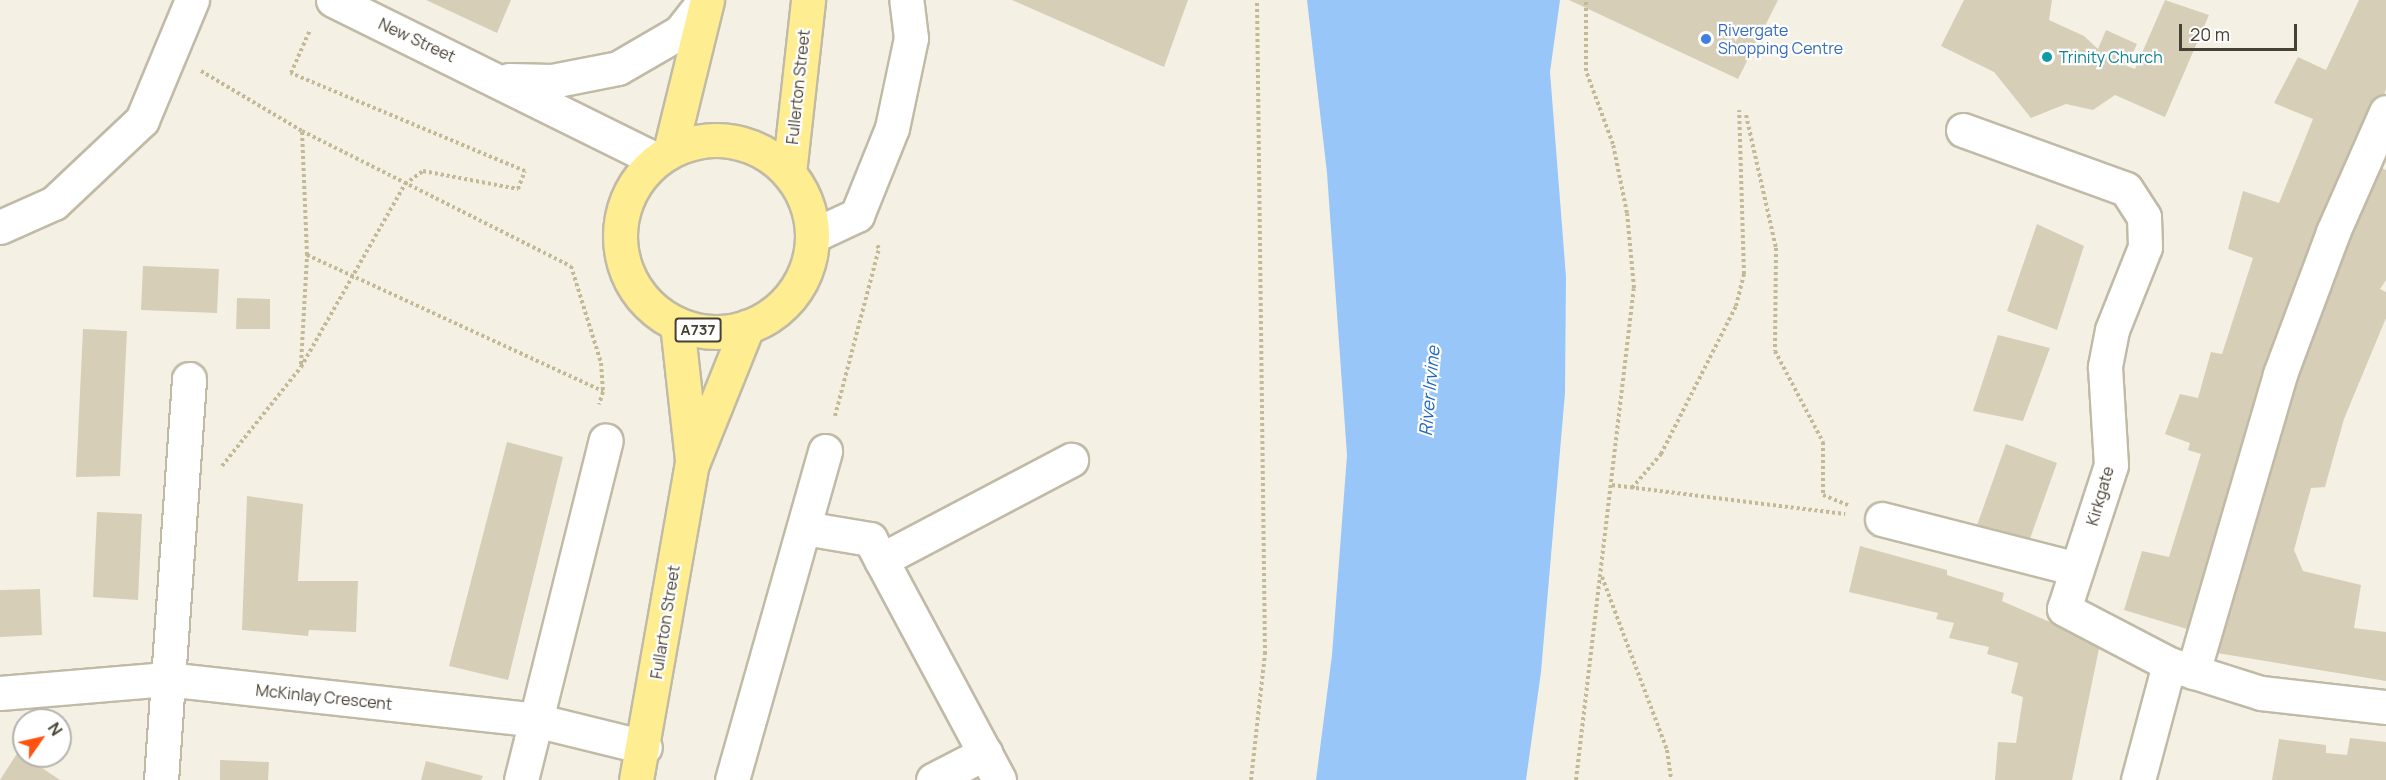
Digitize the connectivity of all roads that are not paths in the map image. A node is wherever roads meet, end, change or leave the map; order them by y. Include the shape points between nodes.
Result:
1 (192, 0) edge
2 (706, 0) edge
3 (808, 0) edge
4 (906, 0) edge
5 (323, 10) edge
6 (501, 80) junction
7 (2386, 112) edge
8 (1963, 129) dead end
9 (663, 155) junction
10 (789, 173) junction
11 (0, 227) edge
12 (812, 236) junction
13 (677, 324) junction
14 (747, 327) junction
15 (189, 379) dead end
16 (606, 440) road end
17 (825, 451) road end
18 (1071, 460) dead end
19 (692, 464) junction
20 (1882, 519) road end
21 (804, 528) junction
22 (881, 560) junction
23 (2077, 569) junction
24 (2181, 668) junction
25 (166, 679) junction
26 (0, 693) edge
27 (2386, 707) edge
28 (535, 720) junction
29 (645, 747) junction
30 (992, 767) edge
31 (160, 780) edge
32 (521, 780) edge
33 (636, 780) edge
34 (732, 780) edge
35 (933, 780) edge
36 (2139, 780) edge

1 - 11 street via 142,120 54,203
2 - 6 street, New Street via 680,32 659,48 618,68 552,81
2 - 9 main road, A737
3 - 10 main road, Fullerton Street
4 - 12 street via 911,38 892,128 857,215
5 - 6 street, New Street
6 - 9 street, New Street
7 - 24 street via 2332,232
8 - 23 street, Kirkgate via 2126,189 2144,216 2145,247 2112,330 2105,367 2111,465
9 - 10 main road, A737 via 701,141 734,141 764,153
9 - 13 main road, A737 via 630,194 621,215 620,248 629,279 649,306
10 - 12 main road, A737 via 809,213
12 - 14 main road, A737 via 807,265 794,292 773,314
13 - 14 main road, A737 via 723,332
13 - 19 main road, Fullarton Street / A737
14 - 19 main road, Fullarton Street / A737
15 - 25 street
16 - 28 street
17 - 21 street
18 - 22 street
19 - 29 main road, Fullarton Street / A737
20 - 23 street
21 - 22 street via 870,538
21 - 34 street
22 - 30 street
23 - 24 street, Kirkgate via 2064,609
24 - 27 street, Kirkgate via 2261,693
24 - 36 street
25 - 26 street, McKinlay Crescent
25 - 28 street, McKinlay Crescent
25 - 31 street
28 - 29 street, McKinlay Crescent
28 - 32 street
29 - 33 main road, Fullarton Street / A737
30 - 35 street

